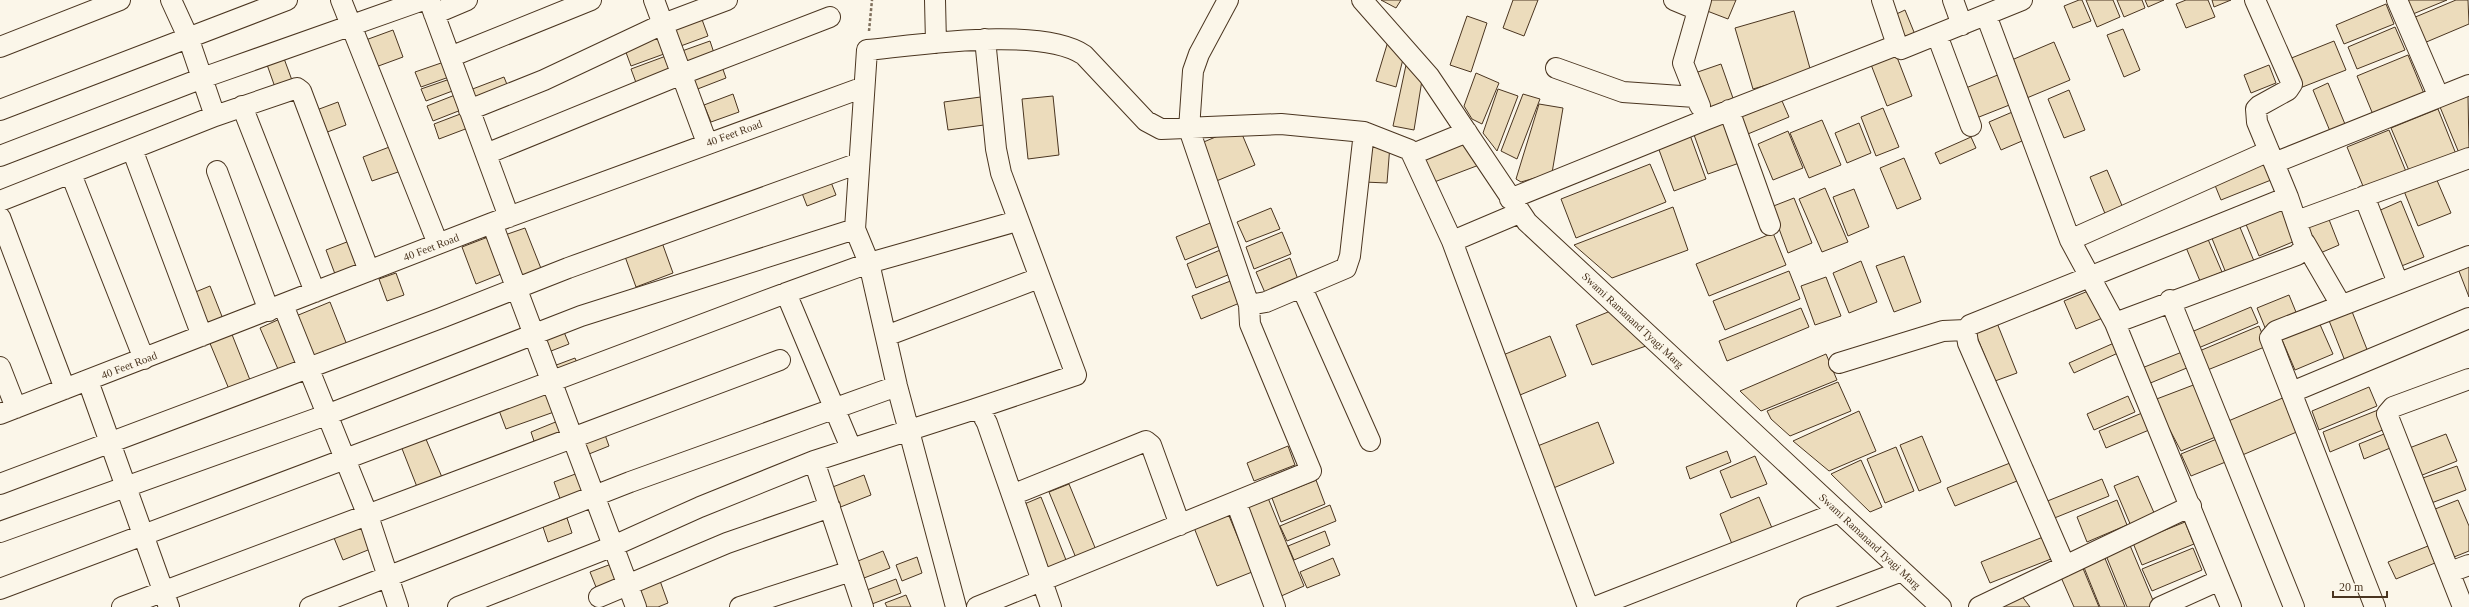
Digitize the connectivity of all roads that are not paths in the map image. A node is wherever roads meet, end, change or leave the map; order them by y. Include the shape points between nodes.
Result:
1 (120, 0) edge
2 (171, 0) edge
3 (287, 0) edge
4 (341, 0) edge
5 (467, 0) edge
6 (591, 0) edge
7 (654, 0) edge
8 (727, 0) edge
9 (935, 0) edge
10 (1228, 0) edge
11 (1362, 0) edge
12 (1674, 0) edge
13 (1882, 0) edge
14 (1953, 0) edge
15 (2255, 0) edge
16 (2397, 0) edge
17 (2009, 2) edge
18 (428, 5) edge
19 (1700, 5) edge
20 (1986, 15) junction
21 (830, 17) dead end
22 (663, 24) junction
23 (1962, 24) junction
24 (352, 26) junction
25 (1937, 35) junction
26 (188, 37) junction
27 (985, 39) junction
28 (936, 43) junction
29 (1898, 45) junction
30 (0, 47) edge
31 (450, 57) junction
32 (1556, 68) dead end
33 (682, 74) junction
34 (202, 78) junction
35 (2469, 85) edge
36 (864, 87) junction
37 (2438, 95) junction
38 (1696, 97) junction
39 (242, 106) junction
40 (0, 110) edge
41 (469, 110) junction
42 (1729, 110) junction
43 (214, 116) junction
44 (1705, 120) junction
45 (1971, 126) dead end
46 (1190, 129) junction
47 (1364, 132) junction
48 (1467, 132) junction
49 (707, 143) junction
50 (132, 149) junction
51 (486, 154) junction
52 (1414, 154) junction
53 (0, 156) edge
54 (2271, 157) junction
55 (2469, 158) edge
56 (859, 163) junction
57 (217, 171) dead end
58 (70, 174) junction
59 (2364, 196) junction
60 (2288, 197) junction
61 (0, 201) edge
62 (1514, 206) junction
63 (0, 217) edge
64 (501, 220) junction
65 (1017, 221) junction
66 (2297, 221) junction
67 (1770, 225) dead end
68 (856, 230) junction
69 (1460, 238) dead end
70 (2070, 240) junction
71 (2305, 243) junction
72 (438, 244) junction
73 (2469, 256) edge
74 (869, 263) junction
75 (369, 271) junction
76 (2089, 276) junction
77 (1039, 278) junction
78 (2398, 283) junction
79 (1302, 288) junction
80 (516, 289) junction
81 (315, 292) junction
82 (786, 293) junction
83 (2170, 300) junction
84 (1249, 305) junction
85 (2341, 305) junction
86 (276, 308) junction
87 (2469, 318) edge
88 (2115, 323) junction
89 (1966, 330) junction
90 (533, 334) junction
91 (202, 336) junction
92 (886, 336) junction
93 (144, 359) junction
94 (780, 360) dead end
95 (1839, 363) dead end
96 (0, 367) edge
97 (309, 368) junction
98 (2469, 380) edge
99 (88, 381) junction
100 (551, 382) junction
101 (897, 386) junction
102 (65, 389) junction
103 (2292, 392) junction
104 (834, 407) junction
105 (975, 409) junction
106 (8, 411) edge
107 (329, 414) junction
108 (909, 429) junction
109 (572, 439) junction
110 (1370, 441) dead end
111 (110, 444) junction
112 (851, 448) junction
113 (345, 457) junction
114 (814, 461) junction
115 (0, 484) edge
116 (126, 488) junction
117 (1012, 495) junction
118 (594, 497) junction
119 (1236, 502) junction
120 (2191, 506) junction
121 (830, 507) junction
122 (1839, 512) junction
123 (368, 516) junction
124 (1180, 525) junction
125 (0, 532) edge
126 (143, 535) junction
127 (611, 547) junction
128 (2469, 565) edge
129 (2065, 566) junction
130 (851, 571) junction
131 (1902, 571) junction
132 (2450, 572) junction
133 (388, 577) junction
134 (2220, 580) junction
135 (1042, 582) junction
136 (627, 586) junction
137 (0, 589) edge
138 (599, 597) dead end
139 (166, 599) edge
140 (1585, 605) edge
141 (122, 607) edge
142 (310, 607) edge
143 (398, 607) edge
144 (458, 607) edge
145 (636, 607) edge
146 (740, 607) edge
147 (863, 607) edge
148 (956, 607) edge
149 (977, 607) edge
150 (1051, 607) edge
151 (1275, 607) edge
152 (1806, 607) edge
153 (1942, 607) edge
154 (1979, 607) edge
155 (2160, 607) edge
156 (2231, 607) edge
157 (2294, 607) edge
158 (2375, 607) edge
159 (2463, 607) edge

1 - 30 street
2 - 26 street
3 - 26 street
4 - 24 street
5 - 18 street
6 - 31 street
7 - 22 street
8 - 22 street
9 - 28 street
10 - 46 street via 1194,71
11 - 48 street, Swami Ramanand Tyagi Marg via 1429,76
12 - 19 street
13 - 29 street
14 - 23 street
15 - 54 street via 2292,84 2288,90 2256,109 2256,122
16 - 37 street
17 - 20 street
18 - 24 street
18 - 31 street
19 - 38 street via 1683,63
20 - 23 street
20 - 70 street
21 - 33 street
22 - 33 street
22 - 41 street via 544,80
23 - 25 street
24 - 34 street
24 - 72 street
25 - 29 street via 1905,49
25 - 45 street
26 - 34 street
26 - 40 street
27 - 28 street
27 - 46 street via 1069,46 1084,55 1146,121 1161,129
27 - 65 street via 996,149
28 - 36 street via 867,50
29 - 42 street
31 - 41 street
32 - 38 street via 1623,92
33 - 49 street
33 - 51 street
34 - 43 street
34 - 53 street
35 - 37 street
36 - 49 street, 40 Feet Road
36 - 56 street
37 - 54 street
38 - 44 street
39 - 43 street
39 - 75 street via 293,88 300,89
39 - 81 street
41 - 51 street
42 - 44 street
42 - 67 street
43 - 50 street
44 - 62 street
46 - 47 street via 1281,124
46 - 84 street
47 - 52 street via 1407,148
47 - 79 street via 1349,263 1340,272
48 - 52 street
48 - 62 street, Swami Ramanand Tyagi Marg
49 - 64 street, 40 Feet Road
50 - 58 street
50 - 91 street
51 - 64 street
52 - 140 street via 1452,241
54 - 60 street
54 - 70 street
55 - 59 street
56 - 68 street
56 - 80 street
57 - 86 street
58 - 61 street
58 - 93 street
59 - 66 street
59 - 78 street
60 - 66 street
60 - 76 street
62 - 69 street
62 - 122 street, Swami Ramanand Tyagi Marg
63 - 102 street
64 - 72 street, 40 Feet Road
64 - 80 street
65 - 74 street
65 - 77 street
66 - 71 street
68 - 74 street
68 - 90 street via 581,316
70 - 76 street
71 - 83 street via 2302,252 2297,255
71 - 85 street
72 - 75 street, 40 Feet Road
73 - 78 street
74 - 82 street
74 - 92 street
75 - 81 street, 40 Feet Road
76 - 88 street
76 - 89 street via 1970,325
77 - 92 street
77 - 105 street via 1076,375
78 - 85 street
79 - 84 street via 1266,302
79 - 110 street
80 - 90 street
80 - 97 street
81 - 86 street, 40 Feet Road
82 - 100 street
82 - 104 street
83 - 88 street
83 - 157 street
84 - 119 street via 1249,320 1253,333 1311,471
85 - 103 street via 2276,331 2270,338
86 - 91 street, 40 Feet Road
86 - 97 street
87 - 103 street
88 - 120 street
89 - 95 street via 1943,331
89 - 129 street via 1968,343
90 - 100 street
90 - 107 street
91 - 93 street, 40 Feet Road
92 - 101 street
93 - 99 street, 40 Feet Road
94 - 109 street
96 - 106 street
97 - 107 street
97 - 111 street
98 - 132 street via 2393,407 2387,414
99 - 102 street, 40 Feet Road
99 - 111 street
100 - 109 street
100 - 113 street
101 - 104 street
101 - 108 street
102 - 106 street, 40 Feet Road
103 - 158 street
104 - 112 street
104 - 118 street
105 - 108 street
105 - 117 street via 982,414 987,423
107 - 113 street
107 - 116 street
108 - 112 street
108 - 148 street
109 - 118 street
109 - 123 street
111 - 115 street
111 - 116 street
112 - 114 street
113 - 123 street
113 - 126 street
114 - 121 street
114 - 127 street via 700,507
116 - 125 street
116 - 126 street
117 - 124 street via 1146,441 1151,445
117 - 135 street
118 - 127 street
118 - 133 street
119 - 124 street
119 - 151 street
120 - 129 street
120 - 134 street
121 - 130 street
121 - 136 street via 727,543
122 - 131 street, Swami Ramanand Tyagi Marg
122 - 140 street
123 - 133 street
123 - 139 street
124 - 135 street
126 - 137 street
126 - 139 street
127 - 136 street
127 - 144 street
128 - 132 street
129 - 154 street
130 - 146 street
130 - 147 street
131 - 152 street
131 - 153 street, Swami Ramanand Tyagi Marg
132 - 159 street
133 - 142 street
133 - 143 street
134 - 155 street
134 - 156 street
135 - 149 street
135 - 150 street
136 - 138 street
136 - 145 street
139 - 141 street

